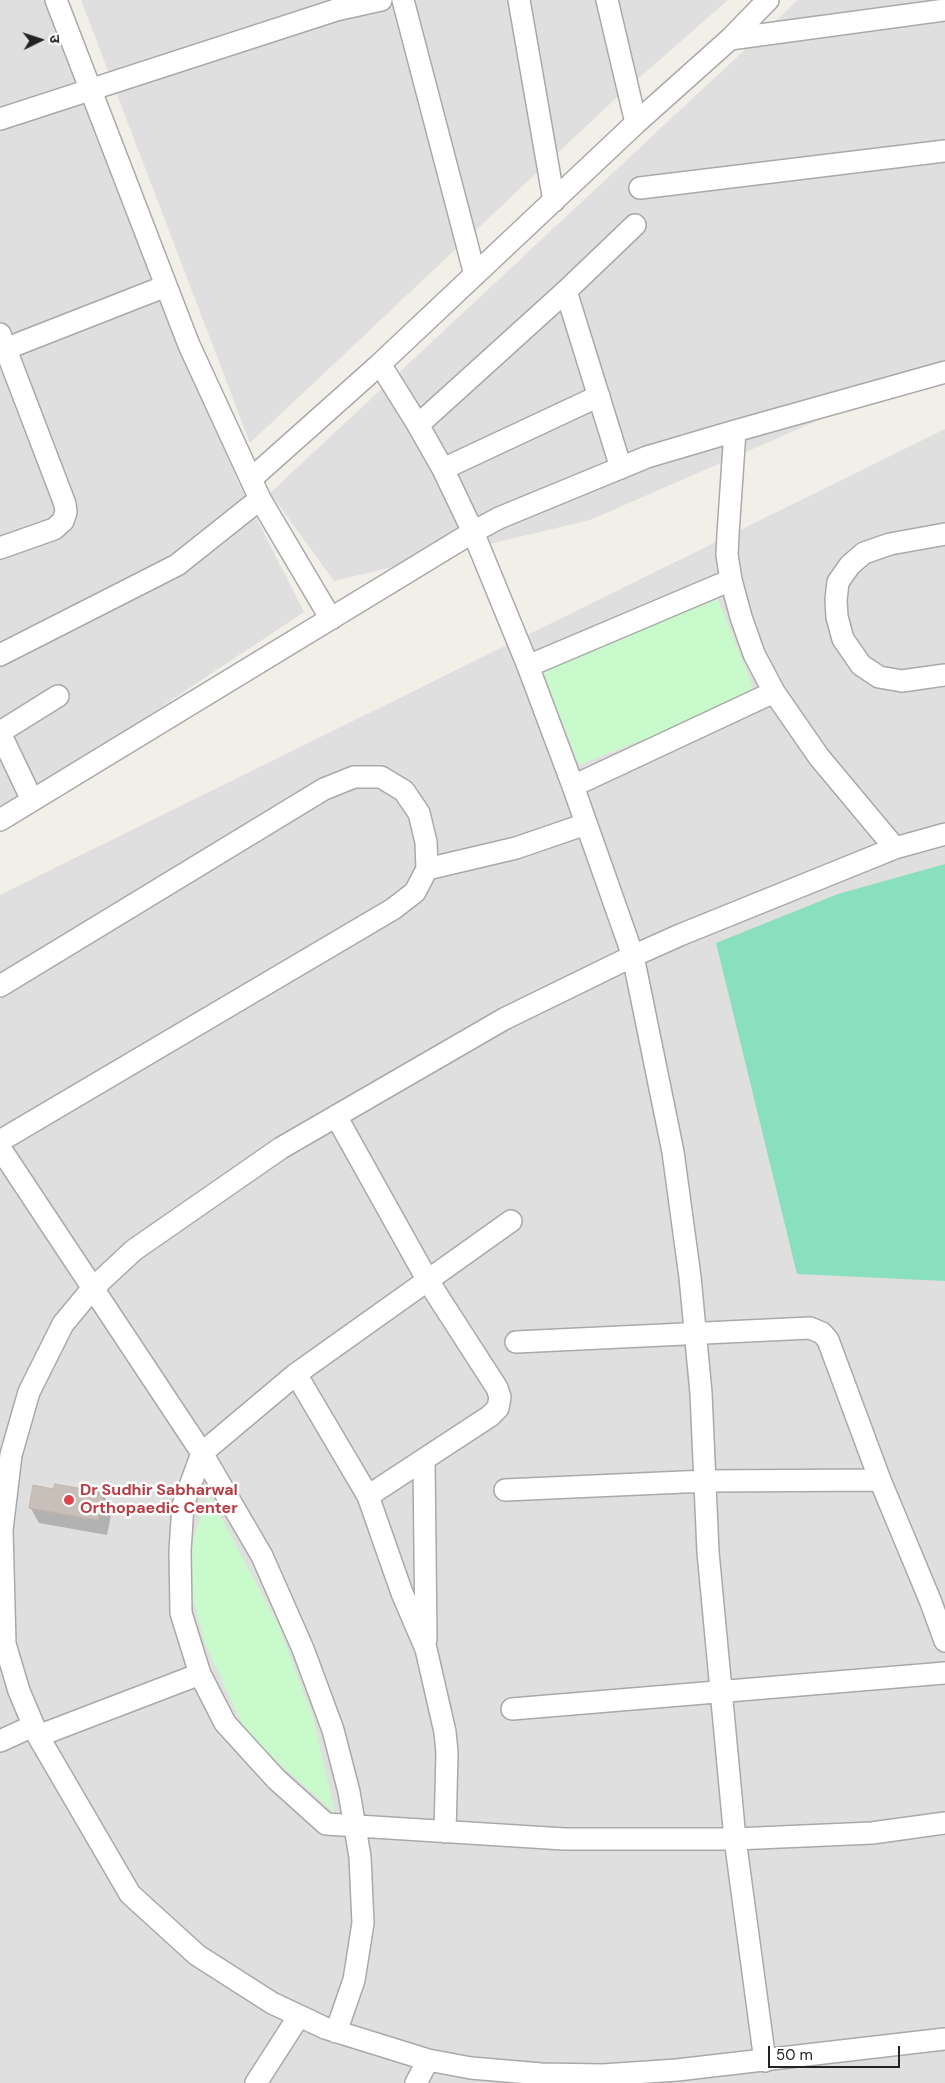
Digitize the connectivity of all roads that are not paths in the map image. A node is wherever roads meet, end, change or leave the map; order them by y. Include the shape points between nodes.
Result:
1 (56, 0) edge
2 (380, 0) edge
3 (403, 0) edge
4 (519, 0) edge
5 (607, 0) edge
6 (765, 1) edge
7 (945, 10) edge
8 (730, 39) junction
9 (90, 89) junction
10 (0, 119) edge
11 (636, 123) junction
12 (945, 151) edge
13 (640, 188) dead end
14 (554, 201) junction
15 (635, 225) dead end
16 (475, 275) junction
17 (166, 286) junction
18 (566, 291) junction
19 (2, 345) edge
20 (380, 364) junction
21 (945, 372) edge
22 (599, 396) junction
23 (418, 425) junction
24 (735, 431) junction
25 (621, 468) junction
26 (443, 469) junction
27 (251, 480) junction
28 (260, 499) junction
29 (473, 532) junction
30 (945, 534) edge
31 (0, 548) edge
32 (730, 580) junction
33 (331, 619) junction
34 (0, 654) edge
35 (528, 666) junction
36 (945, 675) edge
37 (774, 692) junction
38 (58, 696) dead end
39 (0, 732) edge
40 (573, 786) junction
41 (32, 800) junction
42 (0, 820) edge
43 (586, 824) junction
44 (945, 834) edge
45 (895, 848) junction
46 (428, 870) junction
47 (633, 956) junction
48 (0, 986) edge
49 (336, 1116) junction
50 (0, 1141) edge
51 (0, 1148) edge
52 (511, 1221) dead end
53 (428, 1281) junction
54 (92, 1288) junction
55 (695, 1334) junction
56 (516, 1342) dead end
57 (296, 1374) junction
58 (202, 1453) junction
59 (424, 1460) junction
60 (880, 1480) junction
61 (706, 1481) junction
62 (505, 1490) dead end
63 (368, 1496) junction
64 (945, 1641) edge
65 (2, 1645) edge
66 (426, 1649) junction
67 (945, 1672) edge
68 (200, 1674) junction
69 (721, 1690) junction
70 (512, 1710) dead end
71 (35, 1731) junction
72 (0, 1740) edge
73 (945, 1823) edge
74 (354, 1826) junction
75 (445, 1832) junction
76 (735, 1839) junction
77 (299, 2016) junction
78 (336, 2032) junction
79 (945, 2039) edge
80 (428, 2060) junction
81 (765, 2061) junction
82 (678, 2077) edge
83 (256, 2083) edge
84 (416, 2083) edge

1 - 9 street
2 - 9 street via 336,10
3 - 16 street
4 - 14 street
5 - 11 street
6 - 8 street
7 - 8 street
8 - 11 street
9 - 10 street
9 - 17 street
11 - 14 street
12 - 13 street
14 - 16 street
15 - 18 street
16 - 20 street
17 - 19 street
17 - 27 street via 189,345
18 - 22 street
18 - 23 street
19 - 31 street via 66,512 63,521 54,529
20 - 23 street
20 - 27 street
21 - 24 street
22 - 25 street
22 - 26 street
23 - 26 street
24 - 25 street
24 - 32 street via 727,556
25 - 29 street
26 - 29 street
27 - 28 street
28 - 33 street
28 - 34 street via 177,565
29 - 33 street
29 - 35 street
30 - 36 street via 890,544 864,553 838,582 836,600 843,639 861,664 879,677 902,681
32 - 35 street
32 - 37 street via 754,654
33 - 41 street
35 - 40 street
37 - 40 street
37 - 45 street via 819,757
38 - 39 street
39 - 41 street
40 - 43 street
41 - 42 street
43 - 46 street via 516,848
43 - 47 street
44 - 45 street
45 - 47 street
46 - 48 street via 419,813 404,791 381,776 354,777 324,789
46 - 50 street via 415,892 392,909
47 - 49 street via 504,1019
47 - 55 street via 673,1152
49 - 53 street
49 - 54 street via 281,1148 142,1244
51 - 54 street
52 - 53 street
53 - 57 street
53 - 59 street via 500,1397 498,1408 490,1416
54 - 58 street
54 - 65 street via 63,1324 29,1392 11,1455 2,1530
55 - 56 street
55 - 60 street via 810,1328 822,1333 828,1340
55 - 61 street
57 - 58 street
57 - 63 street
58 - 68 street via 183,1505 180,1551 182,1613
58 - 74 street via 262,1556 303,1650 333,1730
59 - 63 street
59 - 66 street
60 - 61 street
60 - 64 street
61 - 62 street
61 - 69 street via 708,1552
63 - 66 street via 402,1593
65 - 71 street
66 - 75 street via 445,1732
67 - 69 street
68 - 71 street
68 - 74 street via 225,1723 276,1778 326,1824
69 - 70 street
69 - 76 street
71 - 72 street
71 - 77 street via 130,1894 197,1954 272,2003
73 - 76 street via 872,1833
74 - 75 street
74 - 78 street via 360,1857 363,1923 354,1980
75 - 76 street via 564,1839
76 - 81 street
77 - 78 street
77 - 83 street
78 - 80 street
79 - 81 street
80 - 82 street via 471,2068 541,2074
80 - 84 street
81 - 82 street

